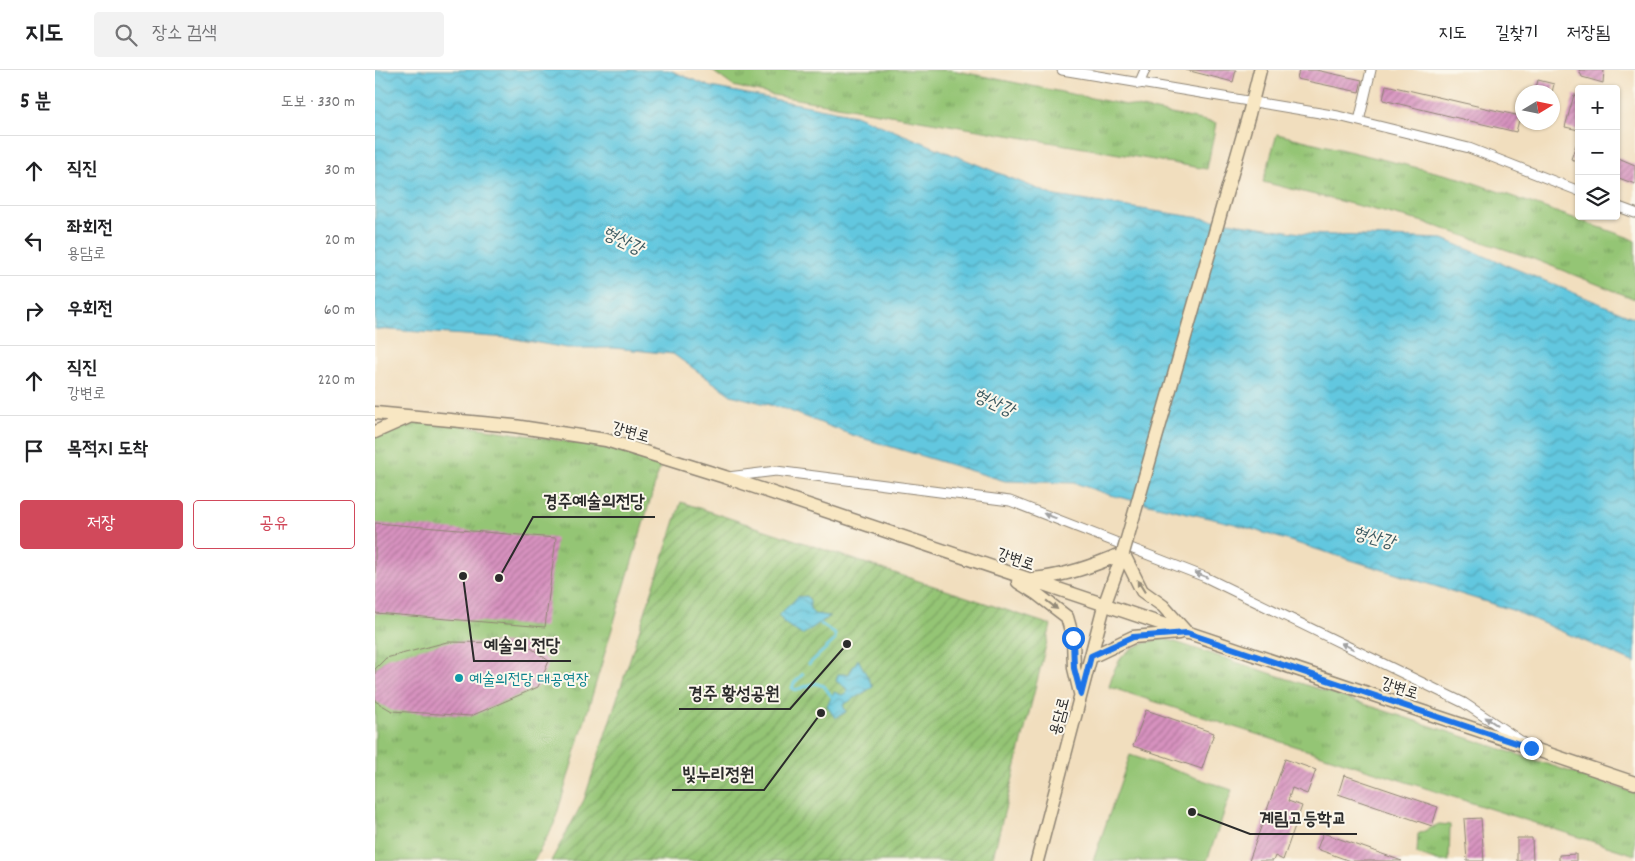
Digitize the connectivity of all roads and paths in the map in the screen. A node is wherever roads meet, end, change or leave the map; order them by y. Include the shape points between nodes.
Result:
1 (1062, 70) edge
2 (1144, 70) edge
3 (1260, 70) edge
4 (1371, 70) edge
5 (1139, 84) junction
6 (1251, 108) junction
7 (1359, 121) junction
8 (1575, 189) edge
9 (1620, 207) edge
10 (1635, 213) edge
11 (375, 414) edge
12 (411, 417) junction
13 (375, 432) edge
14 (725, 477) junction
15 (1123, 553) junction
16 (997, 569) junction
17 (1027, 580) junction
18 (1104, 606) junction
19 (1187, 633) junction
20 (1091, 656) junction
21 (1081, 695) junction
22 (1531, 748) junction
23 (1635, 783) edge
24 (1037, 861) edge

1 - 5 street
2 - 5 street
3 - 6 street
4 - 7 street
5 - 6 street
6 - 7 street
6 - 15 street, 용담로, bridge
7 - 8 street via 1469,148
9 - 10 street
11 - 12 street, 강변로
12 - 13 street
12 - 14 street, 강변로 via 514,426 606,440
14 - 16 street, 강변로
22 -> 14 street via 1464,703 1205,577 1010,501 777,471
15 - 17 street via 1057,577
15 - 18 street, 용담로
19 -> 15 street via 1163,606 1142,591
16 - 17 street, 강변로
16 -> 21 street via 1067,617
17 - 18 street, 강변로
18 - 19 street, 강변로
18 - 20 street, 용담로
19 - 20 street via 1133,637
19 - 22 street, 강변로
20 - 21 street, 용담로
21 - 24 street, 용담로
22 - 23 street, 강변로

